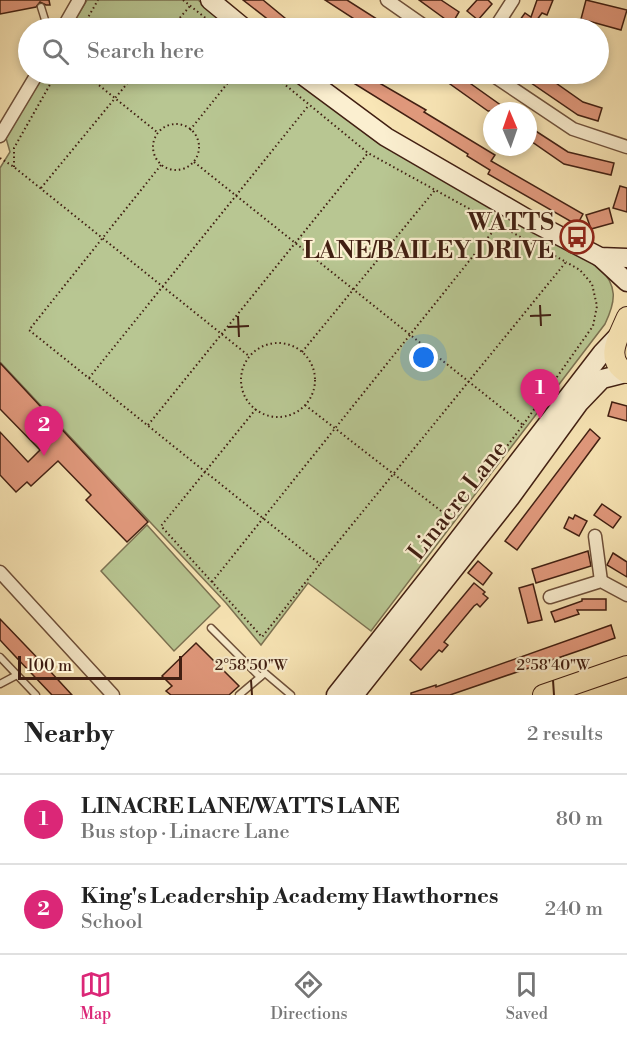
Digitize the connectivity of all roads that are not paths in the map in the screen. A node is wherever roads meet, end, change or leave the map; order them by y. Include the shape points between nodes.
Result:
1 (79, 0) edge
2 (210, 0) edge
3 (387, 0) edge
4 (513, 0) edge
5 (41, 6) dead end
6 (45, 18) edge
7 (69, 18) edge
8 (232, 18) edge
9 (413, 18) edge
10 (501, 18) edge
11 (31, 84) edge
12 (314, 84) edge
13 (506, 84) edge
14 (0, 136) edge
15 (627, 147) edge
16 (600, 257) junction
17 (627, 258) edge
18 (627, 282) edge
19 (627, 317) edge
20 (618, 336) junction
21 (626, 373) edge
22 (595, 536) dead end
23 (0, 572) edge
24 (600, 581) junction
25 (627, 595) edge
26 (550, 597) dead end
27 (211, 628) dead end
28 (0, 657) edge
29 (627, 666) edge
30 (17, 675) junction
31 (260, 677) junction
32 (0, 684) edge
33 (244, 693) edge
34 (36, 695) edge
35 (113, 695) edge
36 (291, 695) edge
37 (336, 695) edge
38 (354, 695) edge
39 (543, 695) edge

1 - 7 street
2 - 8 street
3 - 9 street
4 - 10 street
5 - 6 lane
11 - 14 street
12 - 16 street via 396,143
13 - 15 street via 573,129
16 - 17 street
16 - 18 street
19 - 20 main road
20 - 21 main road via 615,360
20 - 37 street, Linacre Lane
21 - 38 street, Linacre Lane via 602,379 579,403 510,498
22 - 24 street
23 - 35 street
24 - 25 street
24 - 26 street
27 - 31 lane
28 - 30 lane
29 - 39 main road
30 - 32 lane
30 - 34 lane
31 - 33 lane
31 - 36 lane via 265,673

